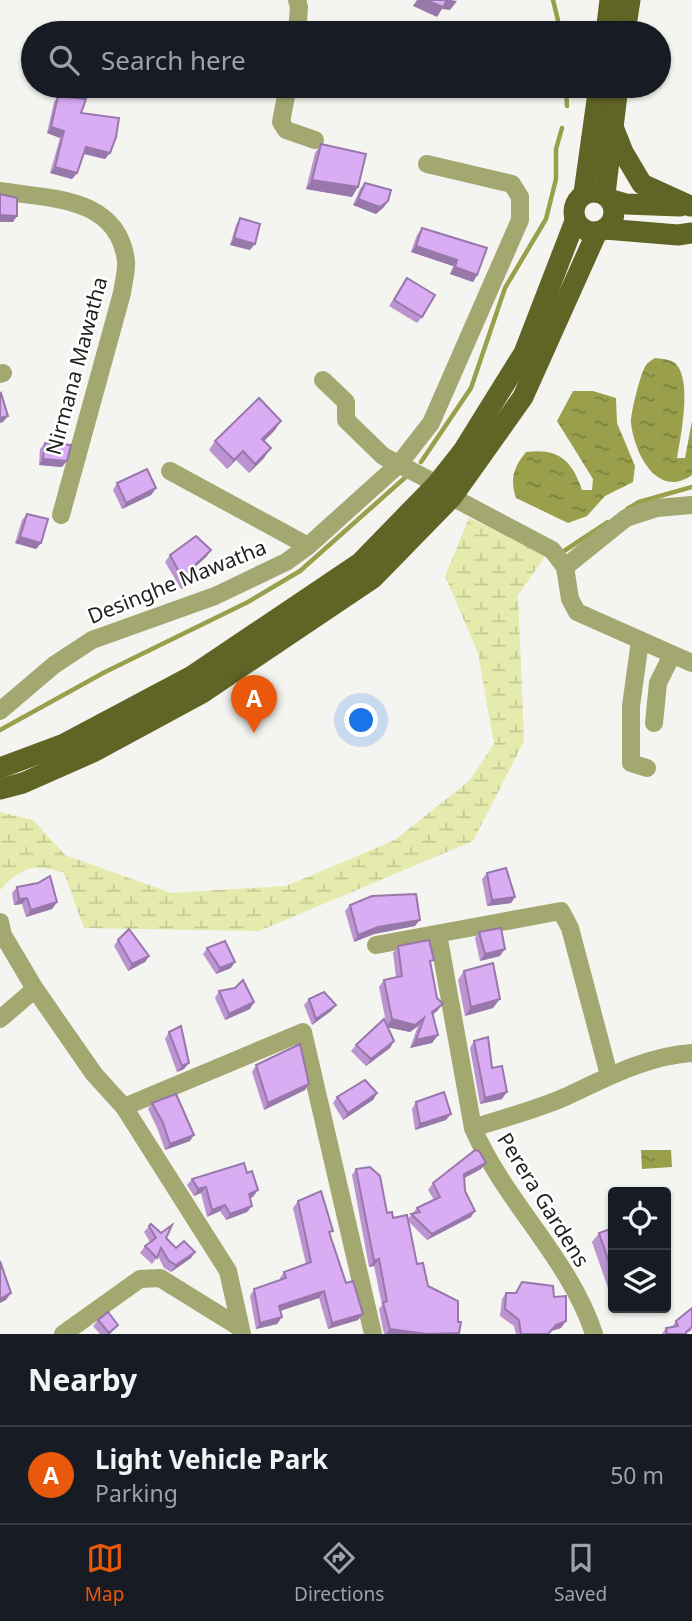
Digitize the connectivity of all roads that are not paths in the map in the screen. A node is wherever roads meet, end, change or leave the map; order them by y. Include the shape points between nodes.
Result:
1 (297, 0) edge
2 (610, 0) edge
3 (629, 0) edge
4 (298, 21) edge
5 (607, 21) edge
6 (626, 21) edge
7 (286, 98) edge
8 (599, 98) edge
9 (617, 98) edge
10 (613, 127) junction
11 (315, 140) dead end
12 (427, 164) dead end
13 (0, 191) edge
14 (599, 195) junction
15 (691, 206) edge
16 (575, 221) junction
17 (601, 230) junction
18 (692, 233) edge
19 (323, 380) dead end
20 (399, 464) junction
21 (170, 471) dead end
22 (444, 490) junction
23 (692, 505) edge
24 (61, 515) dead end
25 (308, 546) junction
26 (565, 566) junction
27 (640, 641) junction
28 (672, 655) junction
29 (692, 663) edge
30 (0, 711) edge
31 (654, 723) dead end
32 (0, 768) edge
33 (647, 768) dead end
34 (0, 789) edge
35 (0, 922) edge
36 (438, 934) junction
37 (376, 946) dead end
38 (35, 989) junction
39 (0, 1019) edge
40 (692, 1053) edge
41 (609, 1075) junction
42 (124, 1107) junction
43 (473, 1128) junction
44 (240, 1330) edge
45 (63, 1334) edge
46 (373, 1334) edge
47 (594, 1334) edge

1 - 4 street
2 - 5 main road
3 - 6 main road
7 - 11 street via 281,122 286,130
8 - 14 main road
9 - 10 main road
10 - 14 main road
10 - 15 main road via 642,184
12 - 20 street, Desinghe Mawatha via 512,184 520,197 520,220 431,423
13 - 24 street, Nirmana Mawatha via 76,203 100,213 117,234 126,262 122,293
14 - 15 main road via 626,204
14 - 16 main road via 576,202
14 - 17 main road via 614,211 610,224
16 - 17 main road via 584,230
16 - 22 main road via 524,353
17 - 18 main road
17 - 22 main road via 523,397
19 - 20 street via 346,402 346,419 383,456
20 - 22 street
20 - 25 street, Desinghe Mawatha
21 - 25 street
22 - 26 street via 552,550
22 - 32 main road via 360,563 192,676 64,744
22 - 34 main road via 373,578 202,693 93,752
23 - 26 street via 657,508 626,518
25 - 30 street, Desinghe Mawatha via 286,562 215,596 92,640
26 - 27 street via 577,612
27 - 28 street
27 - 33 street via 631,706 631,763
28 - 29 street
28 - 31 street via 658,683
35 - 38 street
36 - 37 street
36 - 41 street via 561,911 570,928
36 - 43 street, Perera Gardens
38 - 39 street
38 - 42 street via 94,1074
40 - 41 street, Perera Gardens via 669,1055
41 - 43 street, Perera Gardens via 563,1098
42 - 44 street via 228,1271
42 - 46 street via 303,1032
43 - 47 street, Perera Gardens via 485,1156 561,1268
44 - 45 street via 160,1278 140,1279

